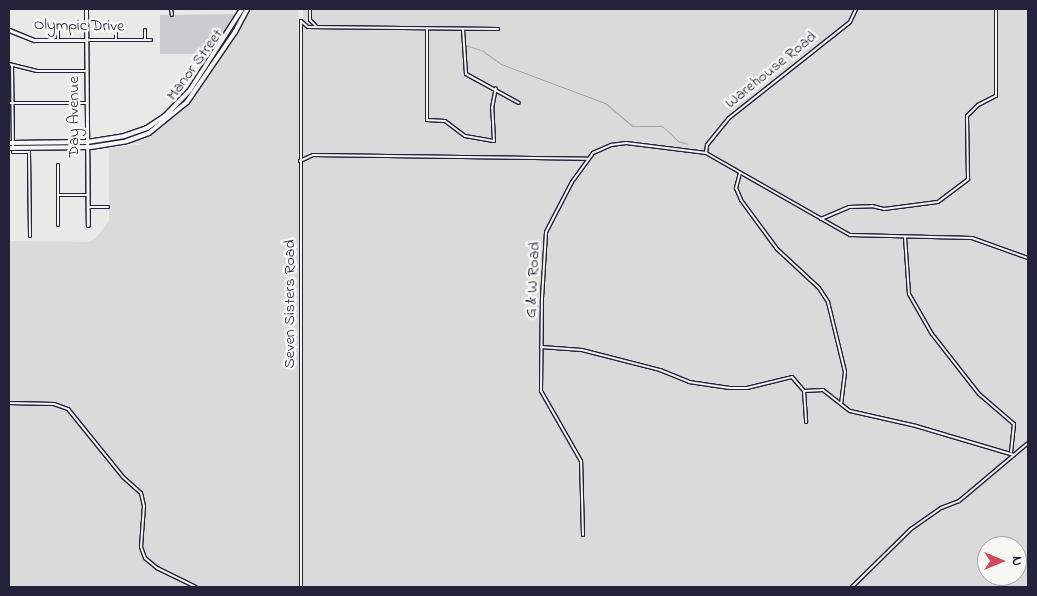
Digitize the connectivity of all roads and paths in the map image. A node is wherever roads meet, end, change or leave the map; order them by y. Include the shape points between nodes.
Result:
1 (86, 9) edge
2 (170, 9) edge
3 (242, 9) edge
4 (247, 9) edge
5 (310, 9) edge
6 (856, 9) edge
7 (996, 9) edge
8 (172, 15) dead end
9 (316, 26) junction
10 (427, 28) junction
11 (464, 29) junction
12 (498, 29) dead end
13 (9, 30) edge
14 (116, 30) dead end
15 (145, 30) dead end
16 (58, 31) dead end
17 (58, 40) junction
18 (86, 40) junction
19 (116, 40) junction
20 (145, 40) junction
21 (151, 40) dead end
22 (10, 65) edge
23 (86, 71) junction
24 (496, 88) junction
25 (10, 103) edge
26 (87, 103) junction
27 (518, 103) dead end
28 (87, 142) junction
29 (87, 147) junction
30 (11, 148) edge
31 (706, 153) junction
32 (587, 159) junction
33 (300, 161) junction
34 (58, 165) dead end
35 (740, 173) junction
36 (58, 195) junction
37 (87, 195) junction
38 (88, 207) junction
39 (108, 207) dead end
40 (821, 219) junction
41 (58, 225) dead end
42 (88, 225) dead end
43 (30, 236) dead end
44 (905, 237) junction
45 (1028, 258) edge
46 (541, 347) junction
47 (804, 391) junction
48 (9, 403) edge
49 (841, 404) junction
50 (806, 422) dead end
51 (1028, 443) edge
52 (1011, 452) junction
53 (1014, 455) junction
54 (583, 535) dead end
55 (196, 587) edge
56 (301, 587) edge
57 (852, 587) edge

1 - 18 street, Day Avenue
2 - 8 street
3 - 28 main road, Manor Street via 190,90 166,116 129,135
4 - 29 main road, Manor Street via 194,92 172,116 139,137
5 - 9 street via 310,20
6 - 31 street, Warehouse Road via 850,22 728,118 707,145
7 - 40 street via 996,96 978,105 967,116 968,179 938,202 884,209 849,207
9 - 10 street
9 - 33 street, Seven Sisters Road via 307,26 301,21
10 - 11 street
10 - 24 street via 428,120 445,121 465,136 494,141 492,108
11 - 12 street
11 - 24 street via 466,74
13 - 17 street, Olympic Drive via 29,39
14 - 19 street
15 - 20 street
16 - 17 street
17 - 18 street, Olympic Drive
18 - 19 street, Olympic Drive
18 - 23 street, Day Avenue
19 - 20 street, Olympic Drive
20 - 21 street, Olympic Drive
22 - 23 street via 37,71
22 - 25 street
23 - 26 street, Day Avenue
24 - 27 street
25 - 26 street
25 - 30 street
26 - 28 street, Day Avenue
28 - 29 street, Day Avenue
28 - 30 main road, Manor Street
29 - 30 main road, Manor Street
29 - 37 street, Day Avenue
30 - 43 street via 29,152
31 - 32 street via 626,143 601,148
31 - 35 street
32 - 33 street via 313,156
32 - 46 street, G & W Road via 546,232
33 - 56 street, Seven Sisters Road
34 - 36 street
35 - 40 street
35 - 49 street via 736,188 741,200 777,249 819,288 828,302 845,372
36 - 37 street
36 - 41 street
37 - 38 street, Day Avenue
38 - 39 street
38 - 42 street, Day Avenue
40 - 44 street via 850,235
44 - 45 street via 972,238
44 - 52 street via 907,285 912,299 932,334 979,394 1014,424
46 - 47 street via 582,350 660,370 689,382 730,388 747,388 792,377
46 - 54 street, G & W Road via 541,391 574,445 583,468
47 - 49 street via 819,388
47 - 50 street
48 - 55 street via 54,404 68,409 123,477 141,493 144,506 140,542 144,558
49 - 52 street via 850,411 879,420 916,426 998,452
51 - 53 street
52 - 53 street
53 - 57 street via 958,502 941,508 911,529

